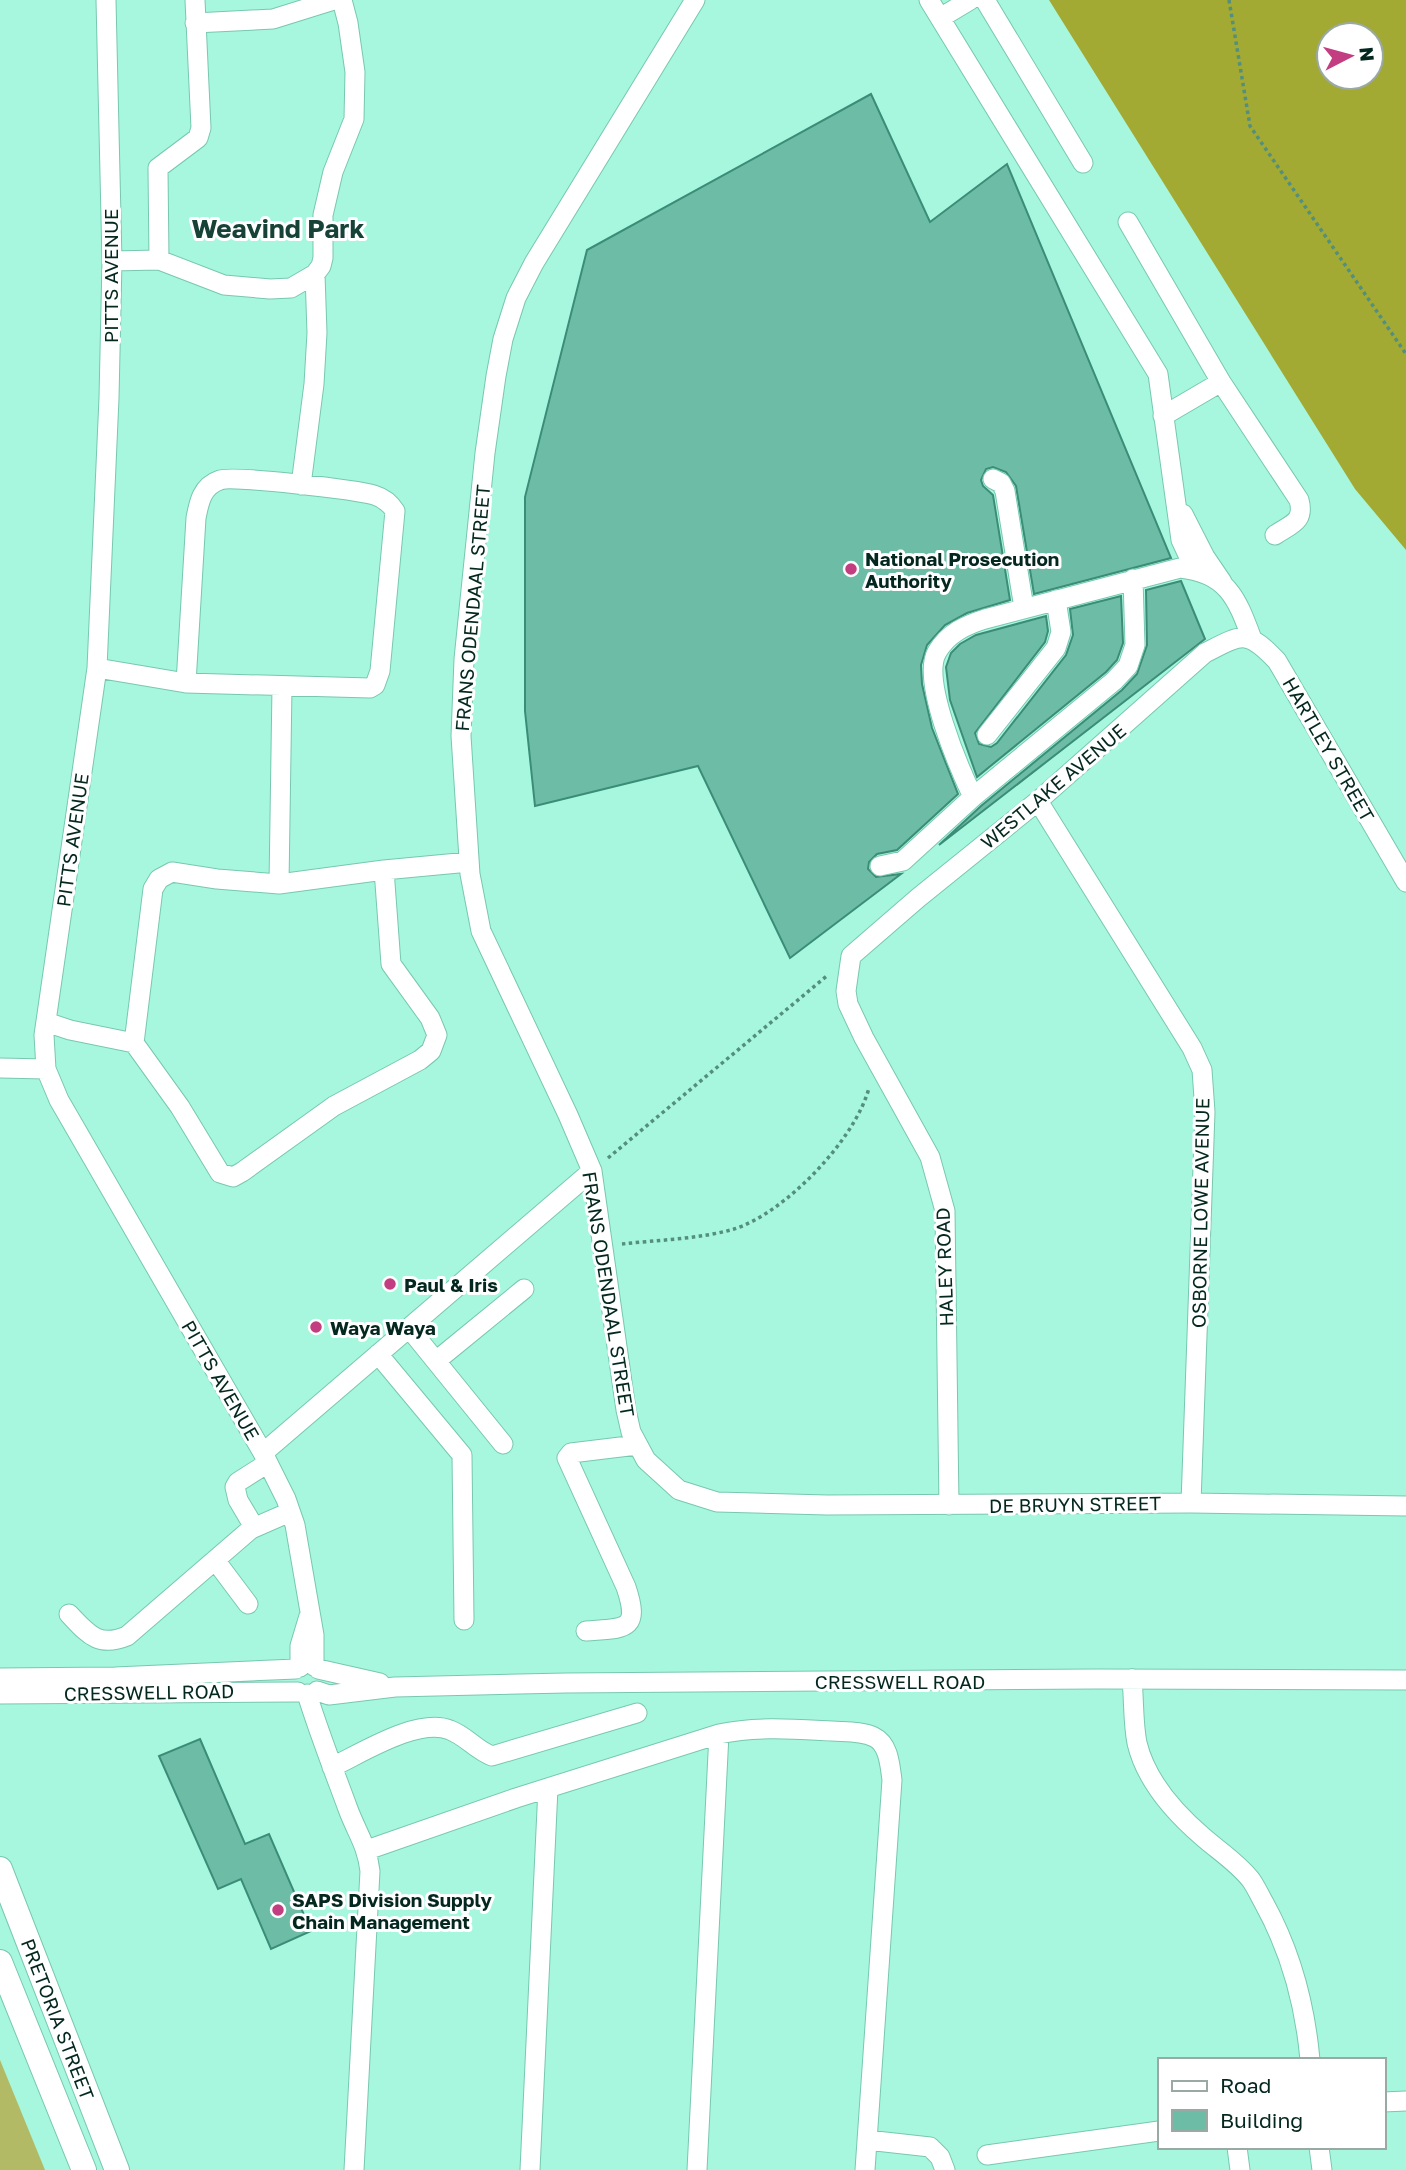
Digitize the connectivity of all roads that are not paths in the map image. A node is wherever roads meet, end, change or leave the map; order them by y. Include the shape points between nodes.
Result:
1 (106, 0) edge
2 (195, 0) edge
3 (334, 0) edge
4 (342, 0) edge
5 (695, 0) edge
6 (929, 0) edge
7 (970, 0) edge
8 (985, 0) edge
9 (940, 18) junction
10 (195, 23) junction
11 (1083, 163) dead end
12 (1128, 222) dead end
13 (159, 260) junction
14 (112, 261) junction
15 (315, 274) junction
16 (1221, 382) junction
17 (1163, 415) junction
18 (993, 479) dead end
19 (301, 485) junction
20 (1178, 503) junction
21 (1275, 535) dead end
22 (1195, 570) junction
23 (1133, 579) junction
24 (1223, 584) junction
25 (1056, 600) junction
26 (1024, 608) junction
27 (1243, 639) junction
28 (97, 668) junction
29 (186, 683) junction
30 (282, 687) junction
31 (987, 735) dead end
32 (973, 797) junction
33 (1038, 801) junction
34 (469, 862) junction
35 (880, 866) dead end
36 (384, 870) junction
37 (1406, 882) edge
38 (279, 884) junction
39 (851, 956) joint
40 (46, 1022) junction
41 (134, 1043) junction
42 (0, 1068) edge
43 (46, 1069) junction
44 (592, 1171) junction
45 (524, 1289) dead end
46 (409, 1328) junction
47 (378, 1354) junction
48 (436, 1361) junction
49 (503, 1444) dead end
50 (637, 1445) junction
51 (265, 1458) junction
52 (1191, 1503) junction
53 (744, 1504) joint
54 (949, 1505) junction
55 (1406, 1506) edge
56 (290, 1512) junction
57 (254, 1527) junction
58 (215, 1560) junction
59 (248, 1604) dead end
60 (69, 1614) dead end
61 (464, 1620) dead end
62 (586, 1631) dead end
63 (307, 1668) junction
64 (0, 1678) edge
65 (1132, 1679) junction
66 (1406, 1680) edge
67 (395, 1687) junction
68 (308, 1693) junction
69 (0, 1694) edge
70 (637, 1713) dead end
71 (719, 1734) junction
72 (332, 1767) junction
73 (548, 1788) junction
74 (367, 1850) junction
75 (0, 1868) edge
76 (0, 1962) edge
77 (1310, 2058) edge
78 (1406, 2101) edge
79 (1385, 2102) edge
80 (1158, 2131) edge
81 (867, 2140) junction
82 (1237, 2149) edge
83 (1320, 2149) edge
84 (988, 2155) dead end
85 (84, 2170) edge
86 (117, 2170) edge
87 (354, 2170) edge
88 (530, 2170) edge
89 (698, 2170) edge
90 (865, 2170) edge
91 (945, 2170) edge
92 (1240, 2170) edge
93 (1322, 2170) edge

1 - 14 street, PITTS AVENUE
2 - 10 street
3 - 10 street via 272,19
4 - 15 street via 355,72 354,118 333,172 323,215 323,258
5 - 34 street, FRANS ODENDAAL STREET via 534,263 516,298 503,340 485,453 464,659 461,736
6 - 9 street
7 - 9 street
8 - 11 street
9 - 17 street via 1158,374
10 - 13 street via 201,128 198,138 158,168
12 - 16 street
13 - 14 street
13 - 15 street via 224,285 291,288
14 - 28 street, PITTS AVENUE
15 - 19 street via 314,384
16 - 17 street
16 - 21 street via 1302,511 1299,519
17 - 20 street
18 - 26 street via 1004,491
19 - 29 street via 225,478 202,495 196,518
19 - 30 street via 373,495 395,511 380,671 375,685 366,689
20 - 22 street via 1181,540
20 - 24 street
22 - 23 street via 1180,568
22 - 24 street
23 - 25 street
23 - 32 street via 1135,645 1128,666
24 - 27 street via 1238,601
25 - 26 street
25 - 31 street via 1061,632 1056,648
26 - 32 street via 966,625 936,653 934,674 944,726
27 - 33 street, WESTLAKE AVENUE via 1205,653
27 - 37 street, HARTLEY STREET via 1277,661
28 - 29 street
28 - 40 street, PITTS AVENUE
29 - 30 street
30 - 38 street
32 - 35 street via 903,861
33 - 39 street, WESTLAKE AVENUE
33 - 52 street, OSBORNE LOWE AVENUE via 1202,1070 1204,1177
34 - 36 street
34 - 44 street, FRANS ODENDAAL STREET via 481,931
36 - 38 street
36 - 41 street via 391,964 437,1035 431,1051 420,1060 334,1107 233,1177 220,1173
38 - 41 street via 173,872 159,879 153,889
39 - 54 street, HALEY ROAD via 848,1004 930,1157 945,1211
40 - 41 street
40 - 43 street, PITTS AVENUE
42 - 43 street
43 - 51 street, PITTS AVENUE via 59,1100
44 - 46 street
44 - 50 street, FRANS ODENDAAL STREET via 626,1410
45 - 48 street
46 - 47 street
46 - 48 street
47 - 51 street
47 - 61 street via 462,1455
48 - 49 street
50 - 53 street, FRANS ODENDAAL STREET via 655,1470 679,1490 716,1502
50 - 62 street via 571,1452 566,1458 632,1604 630,1622 621,1628
51 - 56 street, PITTS AVENUE
51 - 57 street via 235,1487 237,1500
52 - 54 street, DE BRUYN STREET
52 - 55 street, DE BRUYN STREET
53 - 54 street, DE BRUYN STREET
56 - 57 street
56 - 63 street, PITTS AVENUE via 310,1615 300,1646
57 - 58 street
58 - 59 street
58 - 60 street via 127,1636 95,1639
63 - 64 street, CRESSWELL ROAD
63 - 67 street, CRESSWELL ROAD
63 - 68 street via 322,1679
63 - 68 street via 292,1680
65 - 66 street, CRESSWELL ROAD
65 - 67 street, CRESSWELL ROAD
65 - 77 street via 1138,1744 1148,1772 1184,1821 1251,1880 1270,1914 1300,1992
67 - 68 street, CRESSWELL ROAD
68 - 69 street, CRESSWELL ROAD
68 - 72 street
70 - 72 street via 492,1756 448,1729 429,1726
71 - 73 street
71 - 81 street via 772,1727 853,1732 874,1737 886,1749 892,1780
71 - 89 street
72 - 74 street
73 - 74 street
73 - 88 street
74 - 87 street via 370,1890
75 - 86 main road, PRETORIA STREET
76 - 85 main road, PRETORIA STREET
78 - 79 street
80 - 84 street
81 - 90 street
81 - 91 street via 930,2147
82 - 92 street
83 - 93 street

